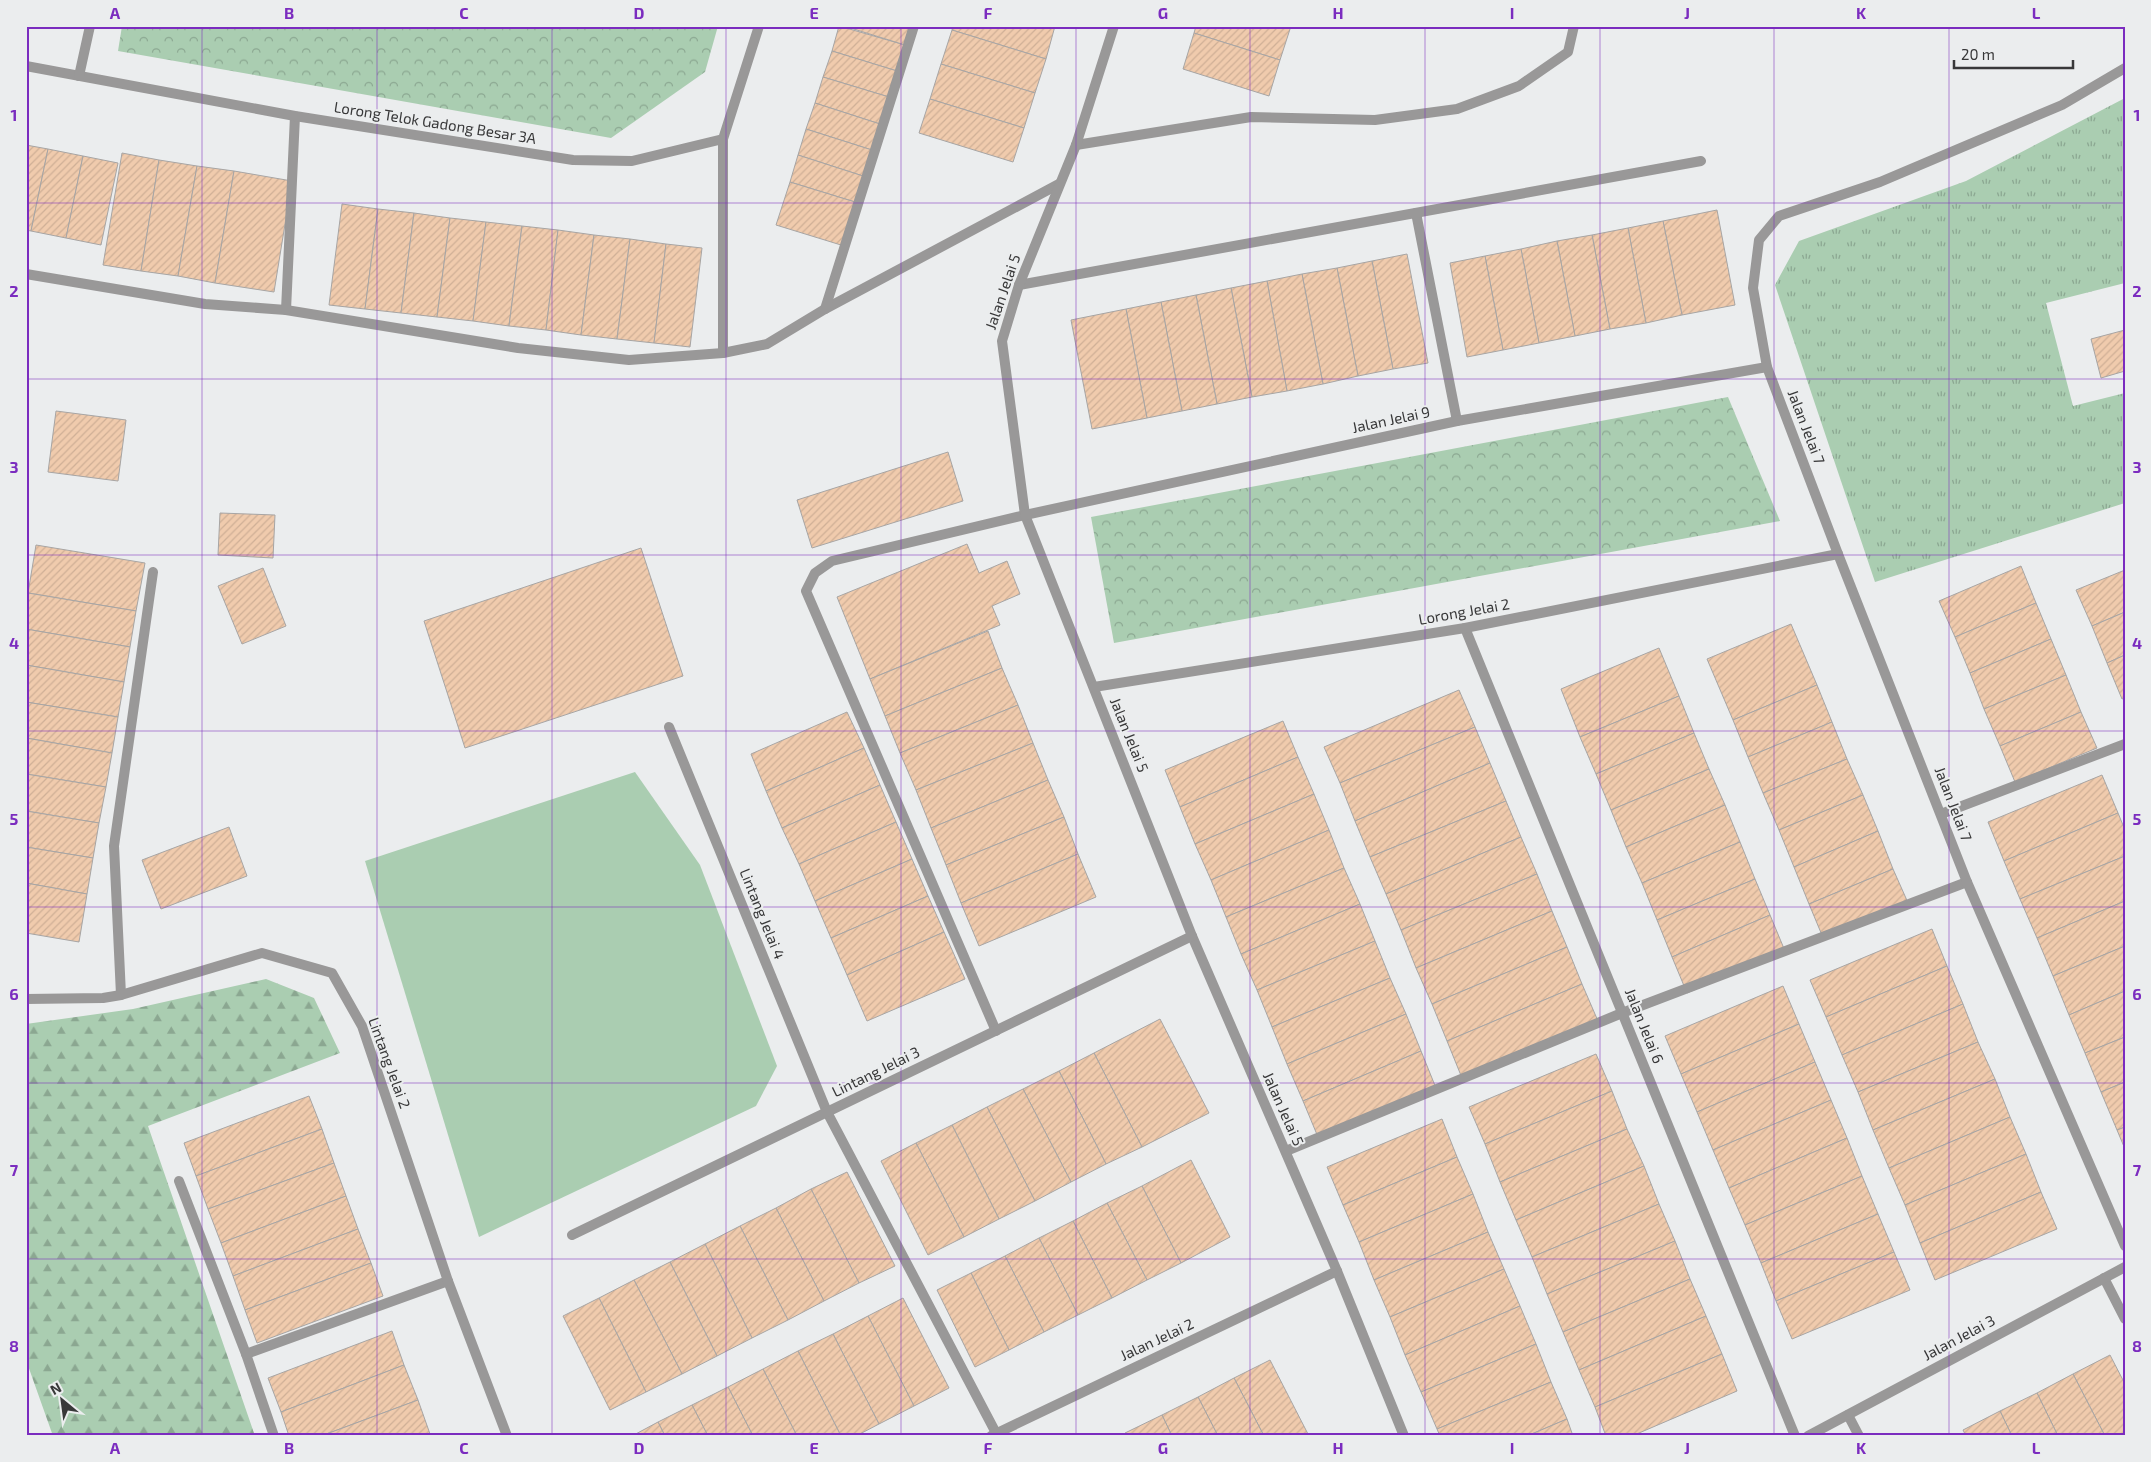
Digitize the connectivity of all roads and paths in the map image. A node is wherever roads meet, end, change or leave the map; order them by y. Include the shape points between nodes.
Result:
1 (90, 26) edge
2 (759, 26) edge
3 (914, 26) edge
4 (1114, 26) edge
5 (1574, 26) edge
6 (26, 66) edge
7 (2125, 68) edge
8 (79, 76) junction
9 (295, 116) junction
10 (723, 139) junction
11 (1076, 145) junction
12 (1701, 161) dead end
13 (1059, 184) junction
14 (1416, 213) junction
15 (26, 274) edge
16 (1019, 285) junction
17 (825, 309) junction
18 (286, 310) junction
19 (723, 353) junction
20 (1767, 367) junction
21 (1457, 421) junction
22 (1025, 515) junction
23 (1838, 554) junction
24 (153, 572) dead end
25 (1466, 628) junction
26 (1094, 686) junction
27 (669, 727) dead end
28 (2125, 744) edge
29 (1941, 814) junction
30 (1967, 882) junction
31 (1192, 936) junction
32 (121, 995) junction
33 (26, 999) edge
34 (1622, 1014) junction
35 (996, 1031) junction
36 (827, 1112) junction
37 (1286, 1151) junction
38 (179, 1181) dead end
39 (572, 1235) dead end
40 (2125, 1246) edge
41 (2125, 1267) edge
42 (1337, 1271) junction
43 (2104, 1278) junction
44 (448, 1281) junction
45 (2125, 1319) edge
46 (246, 1354) junction
47 (1848, 1415) junction
48 (994, 1434) edge
49 (274, 1436) edge
50 (507, 1436) edge
51 (1404, 1436) edge
52 (1795, 1436) edge
53 (1808, 1436) edge
54 (1859, 1436) edge

1 - 8 street
2 - 10 street
3 - 17 street
4 - 11 street, Jalan Jelai 5
5 - 11 street via 1568,52 1519,86 1457,109 1375,120 1251,117
6 - 8 street, Lorong Telok Gadong Besar 3A
7 - 20 street, Jalan Jelai 7 via 2062,105 1880,182 1779,216 1759,240 1752,288
8 - 9 street, Lorong Telok Gadong Besar 3A
9 - 10 street, Lorong Telok Gadong Besar 3A via 573,160 632,161
9 - 18 street
10 - 19 street
11 - 13 street, Jalan Jelai 5
12 - 14 street
13 - 16 street, Jalan Jelai 5
13 - 17 street
14 - 16 street
14 - 21 street
15 - 18 street via 205,304
16 - 22 street, Jalan Jelai 5 via 1002,341
17 - 19 street via 768,344
18 - 19 street via 518,348 629,360
20 - 21 street, Jalan Jelai 9
20 - 23 street, Jalan Jelai 7
21 - 22 street, Jalan Jelai 9
22 - 26 street, Jalan Jelai 5
22 - 35 street, Jalan Jelai 9 via 832,561 815,573 806,591
23 - 25 street, Lorong Jelai 2
23 - 29 street, Jalan Jelai 7
24 - 32 street via 114,846
25 - 26 street, Lorong Jelai 2
25 - 34 street, Jalan Jelai 6
26 - 31 street, Jalan Jelai 5
27 - 36 street, Lintang Jelai 4
28 - 29 street
29 - 30 street, Jalan Jelai 7
30 - 34 street
30 - 40 street, Jalan Jelai 7
31 - 35 street, Lintang Jelai 3
31 - 37 street, Jalan Jelai 5
32 - 33 street, Lintang Jelai 2
32 - 44 street, Lintang Jelai 2 via 262,953 332,973 362,1026
34 - 37 street
34 - 52 street, Jalan Jelai 6
35 - 36 street, Lintang Jelai 3
36 - 39 street, Lintang Jelai 3
36 - 48 street, Lintang Jelai 4
37 - 42 street, Jalan Jelai 5
38 - 46 street
41 - 43 street, Jalan Jelai 3
42 - 48 street, Jalan Jelai 2
42 - 51 street, Jalan Jelai 5
43 - 45 street
43 - 47 street, Jalan Jelai 3
44 - 46 street
44 - 50 street, Lintang Jelai 2
46 - 49 street
47 - 53 street, Jalan Jelai 3
47 - 54 street

